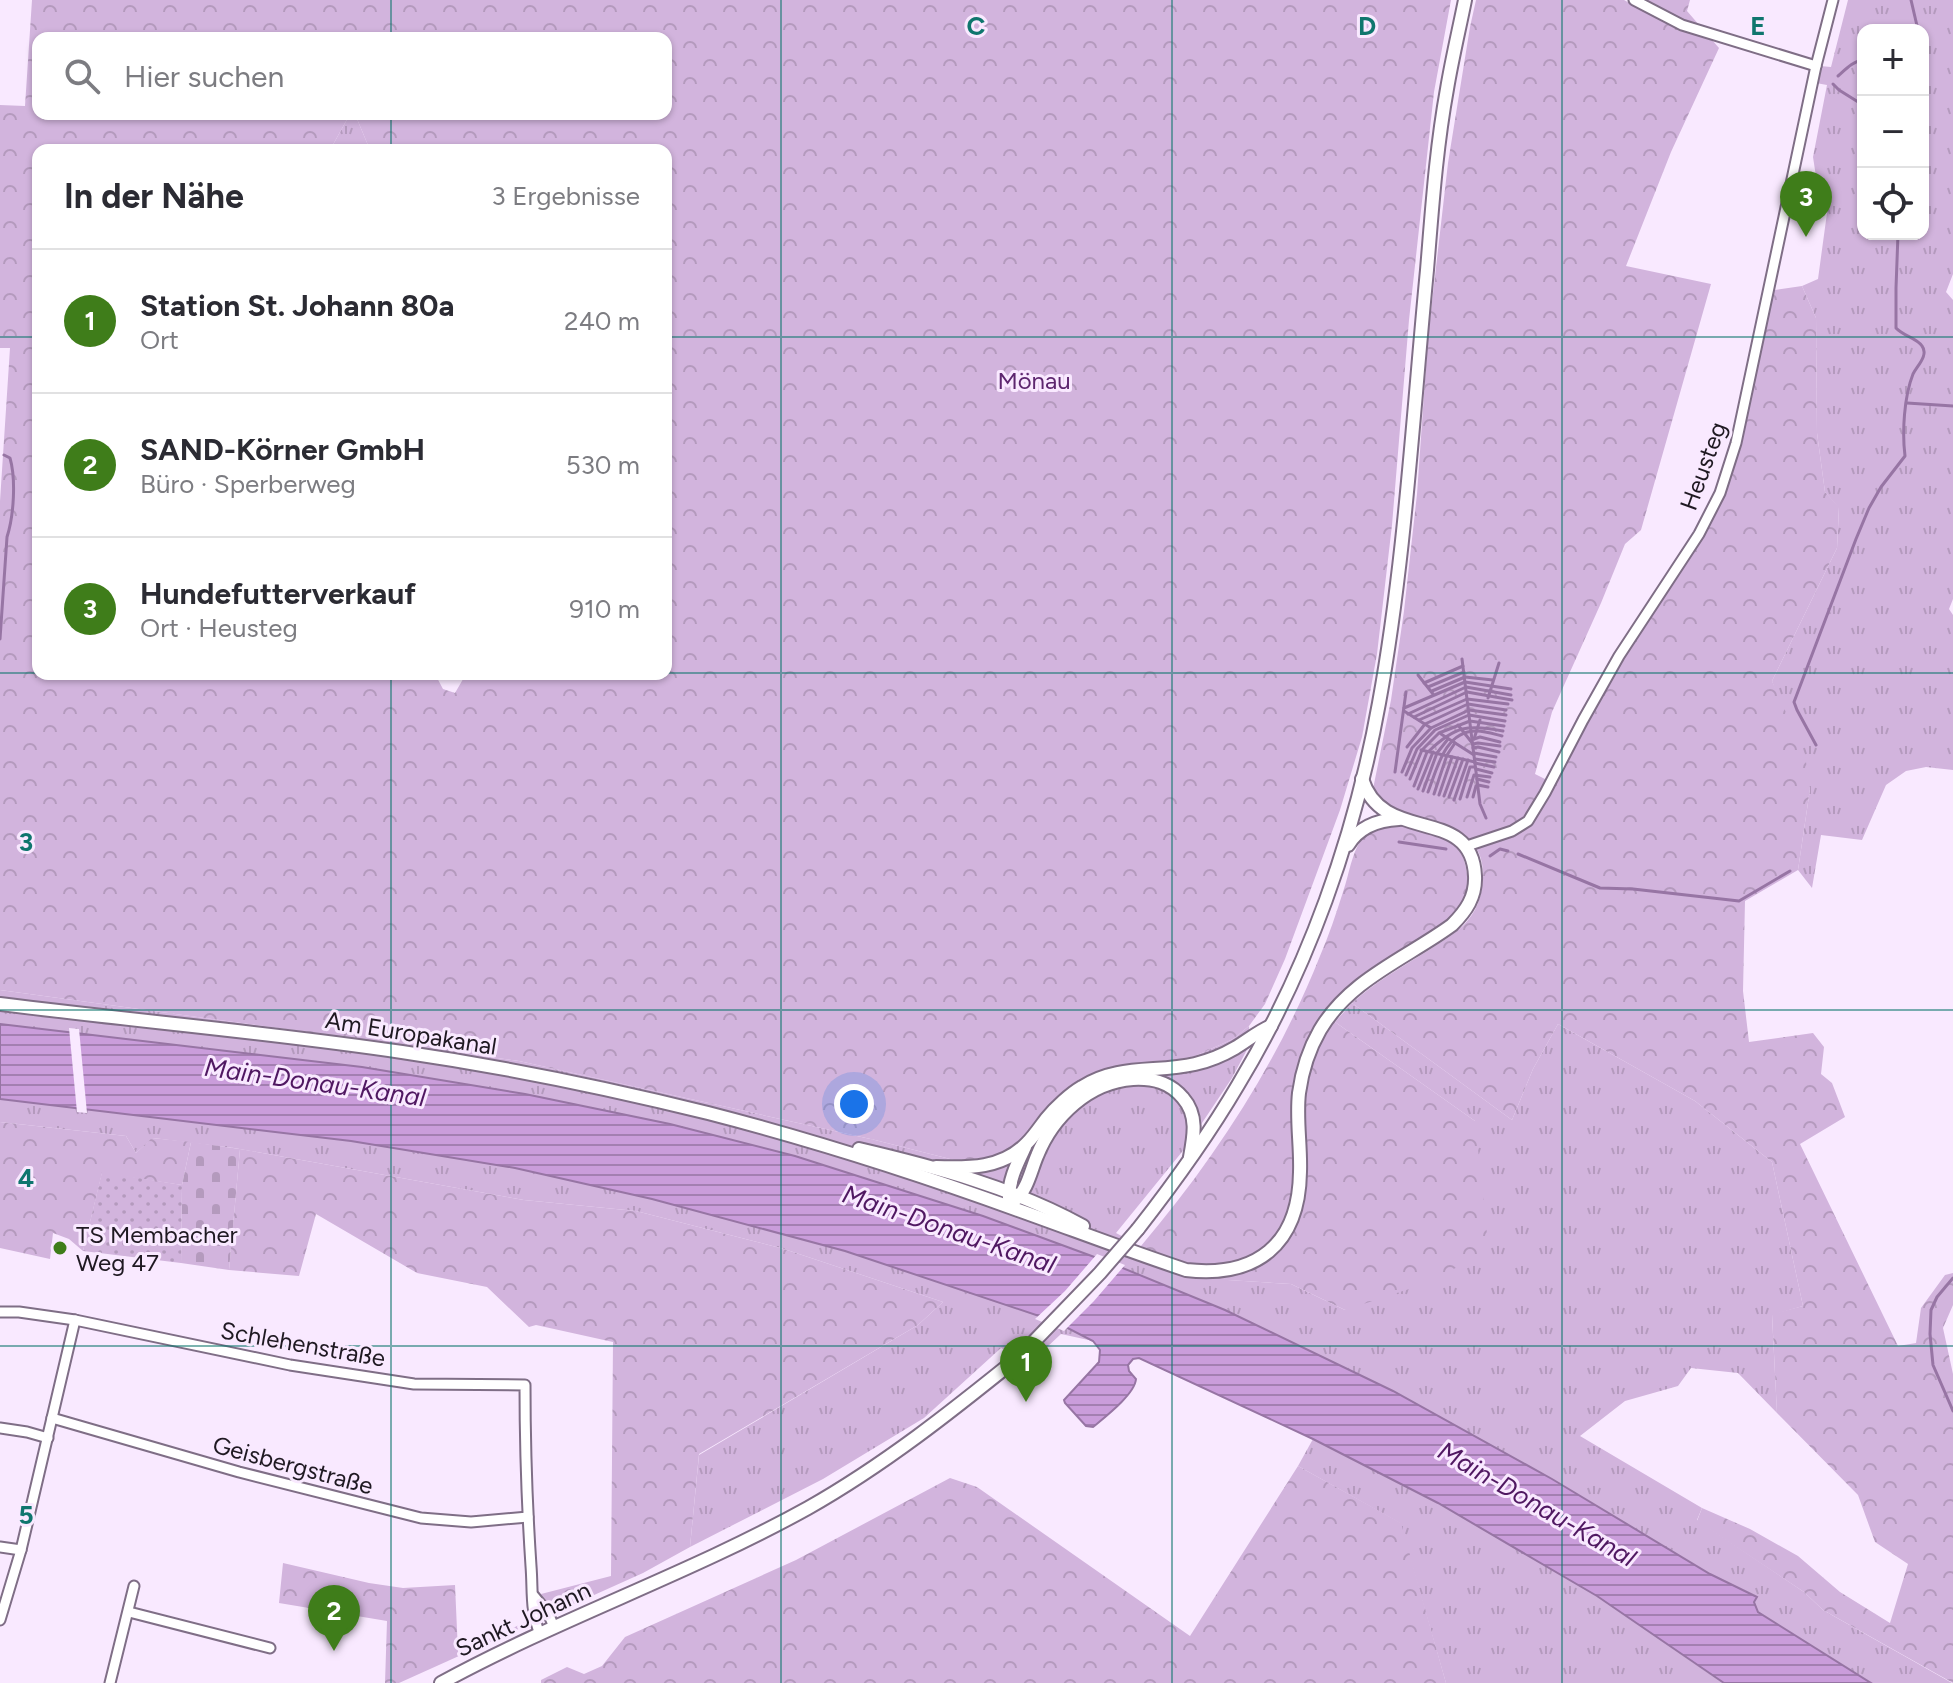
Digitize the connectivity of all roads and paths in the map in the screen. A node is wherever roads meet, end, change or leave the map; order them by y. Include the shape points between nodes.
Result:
1 (1465, 0) edge
2 (1634, 0) edge
3 (1833, 0) edge
4 (1816, 66) junction
5 (1362, 779) junction
6 (1399, 819) junction
7 (1467, 846) junction
8 (1342, 851) junction
9 (0, 1004) edge
10 (1271, 1026) junction
11 (809, 1140) junction
12 (1026, 1145) junction
13 (1189, 1161) junction
14 (936, 1167) junction
15 (1012, 1201) junction
16 (0, 1312) edge
17 (75, 1320) junction
18 (52, 1418) junction
19 (0, 1428) edge
20 (48, 1438) junction
21 (528, 1517) junction
22 (0, 1547) edge
23 (21, 1550) junction
24 (134, 1586) dead end
25 (534, 1596) junction
26 (129, 1612) junction
27 (0, 1620) edge
28 (554, 1627) junction
29 (540, 1634) junction
30 (270, 1648) dead end
31 (110, 1683) edge
32 (441, 1683) edge

1 - 5 main road, Sankt Johann via 1435,180 1389,640
2 - 4 street via 1682,25
3 - 4 street, Heusteg
4 - 7 street, Heusteg via 1736,443 1720,493 1619,656 1528,821
5 - 6 main road via 1374,802
5 - 8 main road, Sankt Johann
6 - 7 main road via 1449,833
6 - 8 main road via 1366,827
7 - 15 main road, Am Europakanal via 1475,886 1465,912 1442,933 1355,989 1315,1040 1299,1094 1298,1195 1279,1242 1263,1256 1214,1272 1186,1270
8 - 10 main road, Sankt Johann
9 - 11 main road, Am Europakanal via 277,1035 527,1073
10 - 12 main road via 1211,1059 1112,1073 1082,1087 1049,1115
10 - 13 main road, Sankt Johann
11 - 14 main road, Am Europakanal
11 - 15 main road, Am Europakanal
12 - 14 main road via 976,1168
12 - 15 main road via 1014,1170
13 - 15 main road via 1195,1130 1181,1095 1153,1080 1119,1081 1087,1094 1062,1116
13 - 28 main road, Sankt Johann, bridge via 1100,1273 1020,1356 947,1415 809,1507
14 - 15 main road, Am Europakanal
16 - 17 street, Schlehenstraße
17 - 18 street
17 - 21 street, Schlehenstraße via 290,1365 414,1384 525,1385
18 - 20 street
18 - 21 street, Geisbergstraße via 421,1518 471,1522
19 - 20 street
20 - 23 street
21 - 25 street
22 - 23 street
23 - 27 street
24 - 26 street
25 - 28 street
25 - 29 street
26 - 30 street
26 - 31 street
28 - 29 main road, Sankt Johann
29 - 32 main road, Sankt Johann

